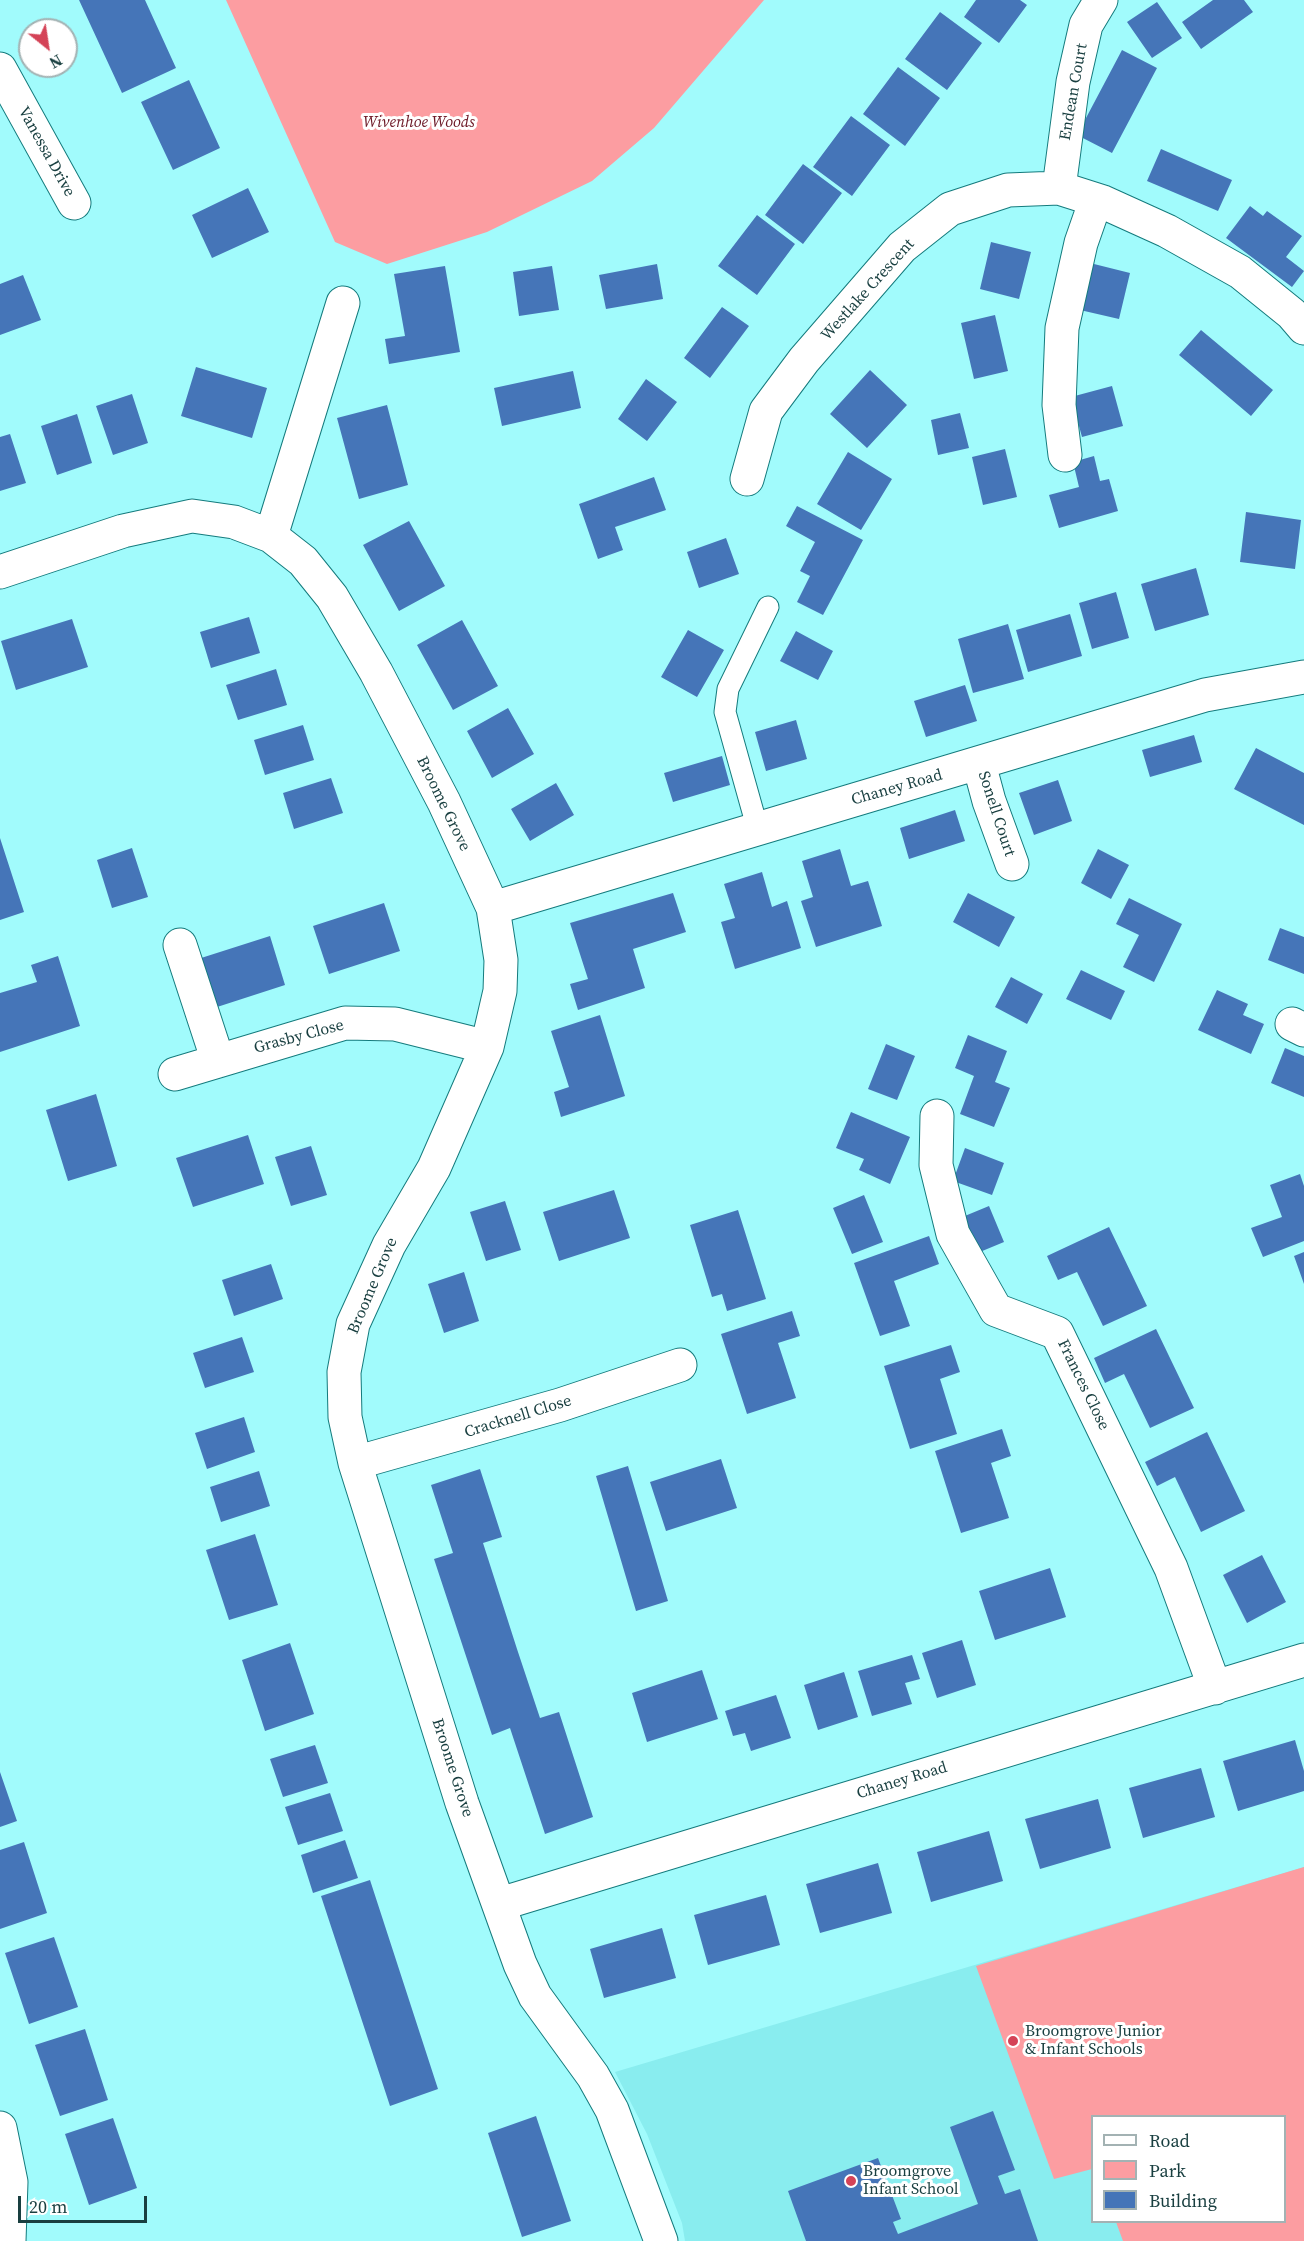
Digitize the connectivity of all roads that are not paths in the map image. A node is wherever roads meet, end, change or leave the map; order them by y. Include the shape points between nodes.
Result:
1 (1101, 0) edge
2 (0, 69) edge
3 (1059, 188) junction
4 (1096, 200) junction
5 (74, 203) dead end
6 (343, 303) dead end
7 (1304, 328) edge
8 (1065, 455) dead end
9 (747, 479) dead end
10 (271, 536) junction
11 (0, 572) edge
12 (768, 607) dead end
13 (1304, 677) edge
14 (979, 764) junction
15 (758, 830) junction
16 (1012, 864) dead end
17 (493, 908) junction
18 (180, 945) dead end
19 (487, 1047) junction
20 (218, 1061) junction
21 (175, 1074) dead end
22 (937, 1116) dead end
23 (680, 1365) dead end
24 (355, 1463) junction
25 (1304, 1660) edge
26 (1215, 1688) junction
27 (500, 1904) junction
28 (0, 2128) edge
29 (9, 2241) edge
30 (661, 2241) edge

1 - 3 street, Endean Court via 1086,25 1073,82
2 - 5 street, Vanessa Drive
3 - 4 street, Westlake Crescent
3 - 9 street, Westlake Crescent via 1008,190 950,209 902,247 804,360 766,411
4 - 7 street, Westlake Crescent via 1167,231 1240,272
4 - 8 street via 1081,243 1062,328 1059,405
6 - 10 street
10 - 11 street, Broome Grove via 234,522 192,516 123,531
10 - 17 street, Broome Grove via 303,561 332,597 439,792
12 - 15 lane via 728,689 725,712
13 - 14 street, Chaney Road via 1205,695
14 - 15 street, Chaney Road
14 - 16 street, Sonell Court
15 - 17 street, Chaney Road
17 - 19 street, Broome Grove via 501,960 500,991
18 - 20 street
19 - 20 street, Grasby Close via 395,1024 345,1023
19 - 24 street, Broome Grove via 434,1168 389,1245 353,1324 344,1372 345,1417
20 - 21 street, Grasby Close
22 - 26 street, Frances Close via 936,1165 953,1234 996,1310 1057,1333 1171,1568
23 - 24 street, Cracknell Close via 560,1405
24 - 27 street, Broome Grove via 462,1803
25 - 26 street, Chaney Road
26 - 27 street, Chaney Road
27 - 30 street, Broome Grove via 535,1996 593,2076 612,2110
28 - 29 street via 11,2182

